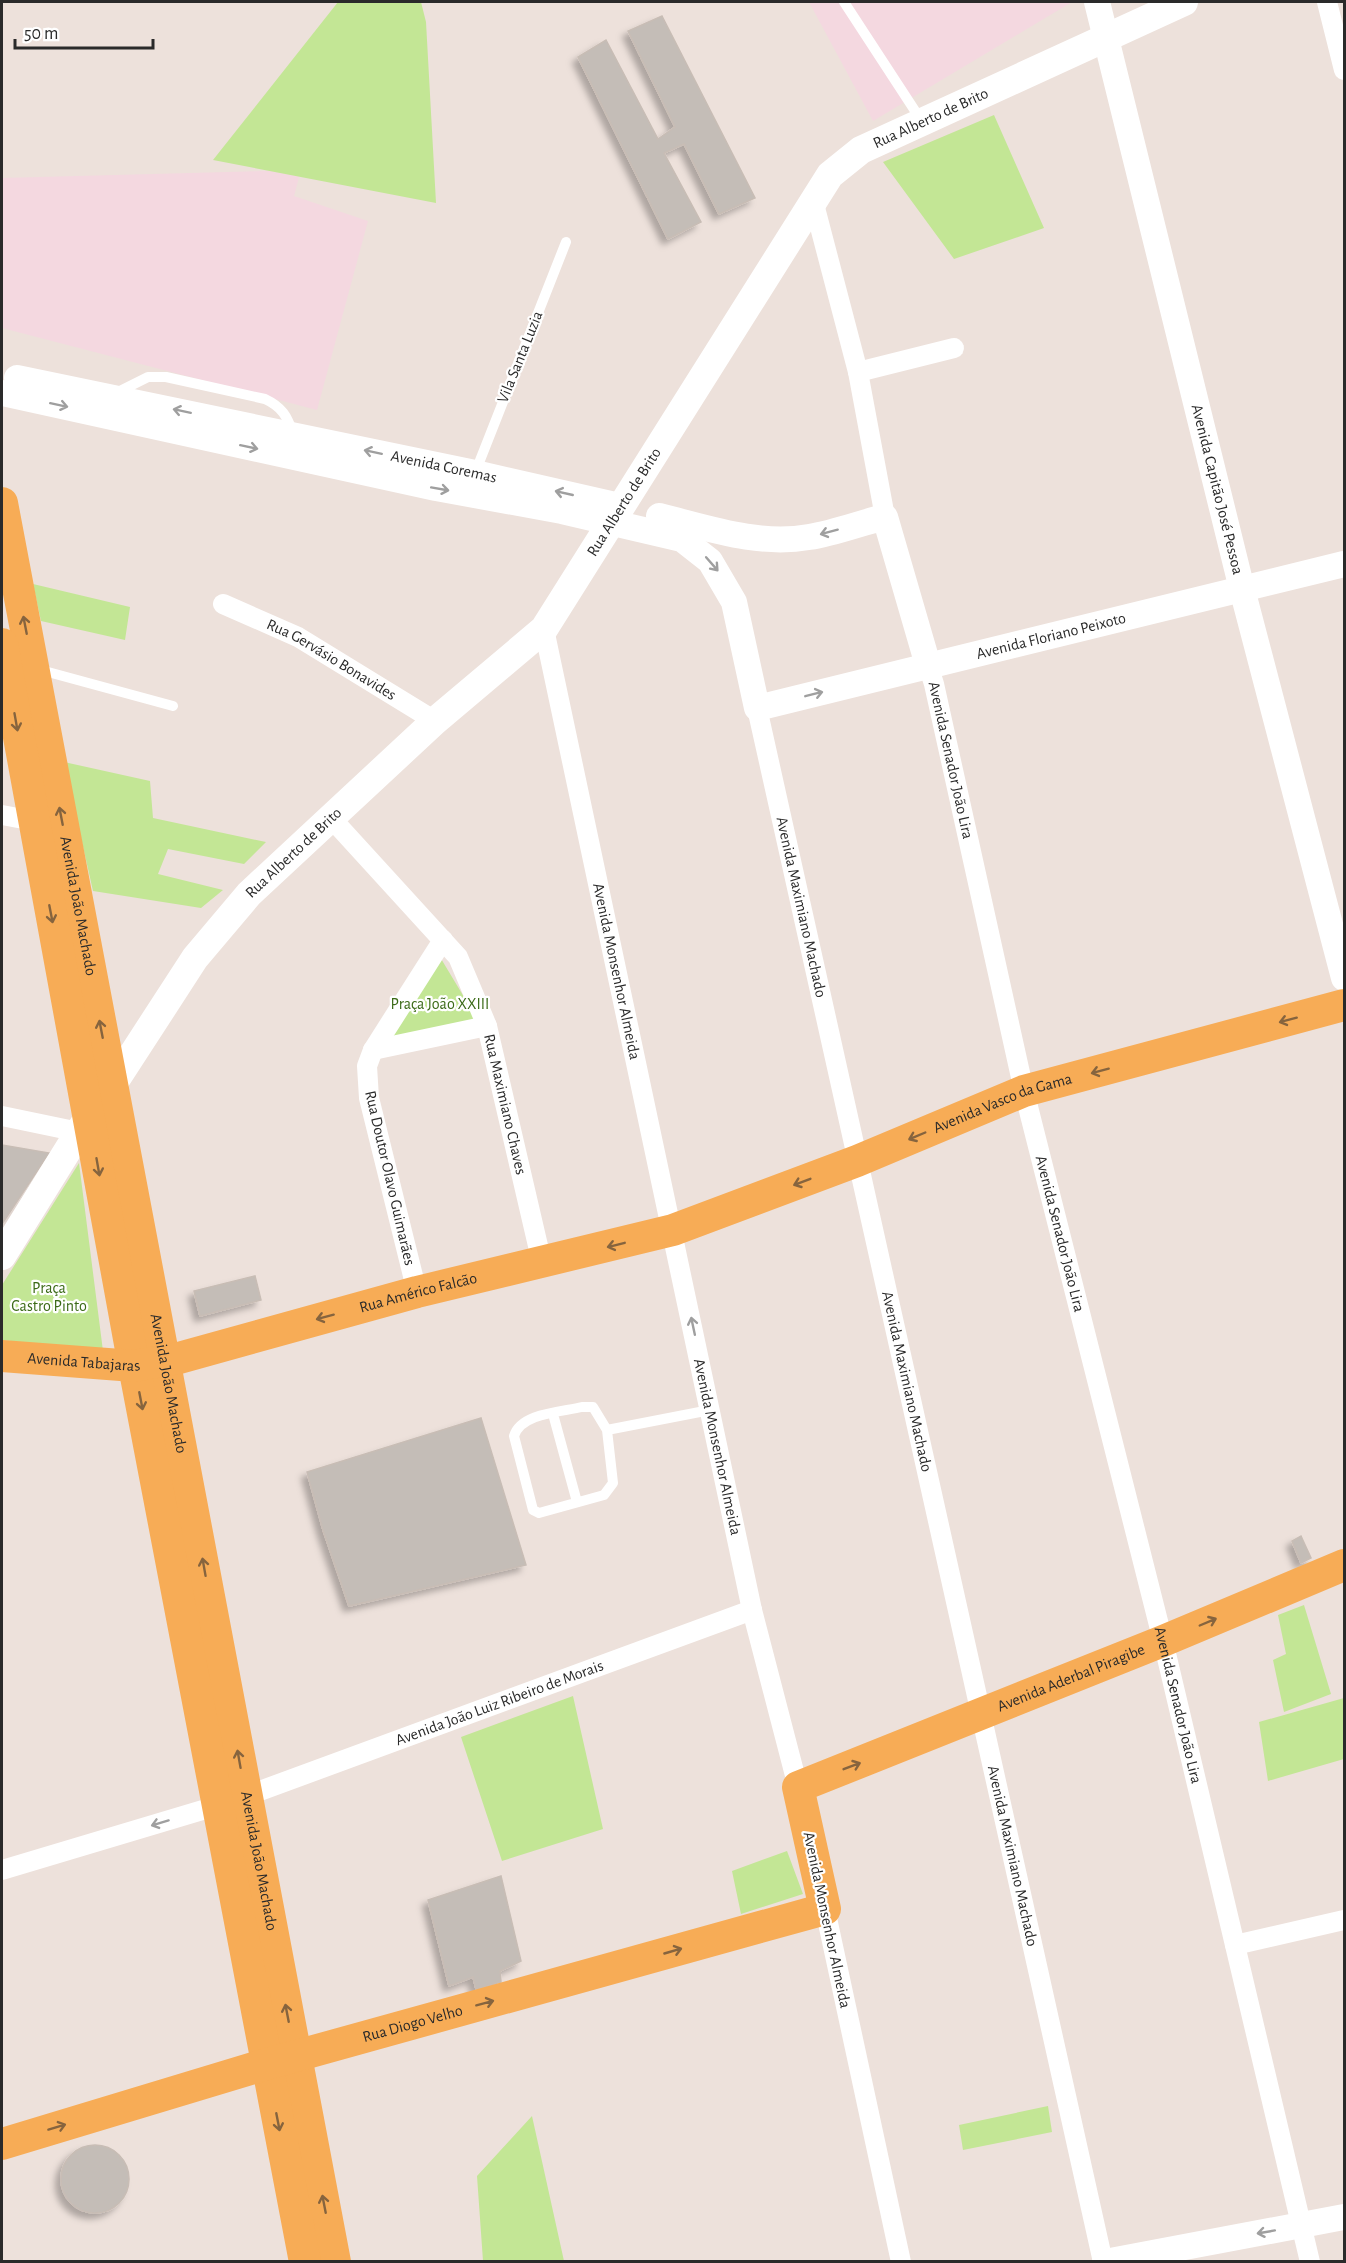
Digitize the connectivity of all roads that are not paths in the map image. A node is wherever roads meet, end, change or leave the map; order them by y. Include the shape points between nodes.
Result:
1 (844, 2) edge
2 (1097, 2) edge
3 (1184, 2) edge
4 (1328, 2) edge
5 (1107, 38) junction
6 (1344, 70) edge
7 (923, 123) junction
8 (814, 204) junction
9 (566, 242) dead end
10 (954, 348) dead end
11 (858, 372) junction
12 (2, 375) edge
13 (2, 393) edge
14 (102, 405) junction
15 (295, 446) junction
16 (475, 473) junction
17 (2, 503) edge
18 (615, 514) junction
19 (885, 516) junction
20 (663, 534) joint
21 (1344, 564) edge
22 (1242, 589) junction
23 (223, 604) dead end
24 (544, 629) junction
25 (2, 644) edge
26 (928, 665) junction
27 (34, 673) junction
28 (173, 706) dead end
29 (757, 708) junction
30 (435, 721) junction
31 (2, 815) edge
32 (332, 819) junction
33 (34, 821) junction
34 (443, 940) junction
35 (1344, 978) edge
36 (1344, 1005) edge
37 (487, 1026) junction
38 (373, 1050) junction
39 (112, 1086) junction
40 (1024, 1091) junction
41 (2, 1116) edge
42 (84, 1124) junction
43 (857, 1161) junction
44 (672, 1230) junction
45 (2, 1256) edge
46 (542, 1263) junction
47 (417, 1292) junction
48 (2, 1356) edge
49 (165, 1360) junction
50 (134, 1366) junction
51 (710, 1410) junction
52 (553, 1414) junction
53 (607, 1430) junction
54 (577, 1502) junction
55 (1344, 1565) edge
56 (752, 1610) junction
57 (1163, 1641) junction
58 (981, 1715) junction
59 (798, 1787) junction
60 (246, 1796) junction
61 (216, 1806) junction
62 (2, 1870) edge
63 (825, 1909) junction
64 (1344, 1920) edge
65 (1235, 1945) junction
66 (281, 2060) junction
67 (2, 2144) edge
68 (1344, 2217) edge
69 (1301, 2225) junction
70 (304, 2262) edge
71 (335, 2262) edge
72 (901, 2262) edge
73 (1104, 2262) edge
74 (1310, 2262) edge

1 - 7 lane
2 - 5 street, Avenida Capitão José Pessoa
3 - 5 main road, Rua Alberto de Brito
4 - 6 street
5 - 7 main road, Rua Alberto de Brito
5 - 22 street, Avenida Capitão José Pessoa
7 - 8 main road, Rua Alberto de Brito via 843,162 830,175
8 - 11 street, Avenida Senador João Lira
8 - 18 main road, Rua Alberto de Brito
9 - 16 lane, Vila Santa Luzia
10 - 11 street
11 - 19 street, Avenida Senador João Lira
12 - 14 street, Avenida Coremas
13 -> 14 street, Avenida Coremas
14 - 15 street, Avenida Coremas
16 -> 15 street, Avenida Coremas
15 -> 18 street, Avenida Coremas via 436,488
18 -> 16 street, Avenida Coremas
27 -> 17 main road, Avenida João Machado
19 -> 18 street, Avenida Coremas via 809,537 770,539
18 - 20 street, Avenida Coremas
18 - 24 main road, Rua Alberto de Brito
19 - 26 street, Avenida Senador João Lira
20 -> 29 street, Avenida Maximiano Machado via 689,544 719,573 738,613
21 - 22 street, Avenida Floriano Peixoto
22 - 26 street, Avenida Floriano Peixoto
22 - 35 street, Avenida Capitão José Pessoa
23 - 30 street, Rua Gervásio Bonavides via 298,637
24 - 30 main road, Rua Alberto de Brito
24 - 44 street, Avenida Monsenhor Almeida
25 -> 33 main road, Avenida João Machado
29 -> 26 street, Avenida Floriano Peixoto
26 - 40 street, Avenida Senador João Lira
27 - 28 lane via 48,672
39 -> 27 main road, Avenida João Machado
29 - 43 street, Avenida Maximiano Machado
30 - 32 main road, Rua Alberto de Brito
31 - 33 street
32 - 34 street, Rua Maximiano Chaves
32 - 39 main road, Rua Alberto de Brito via 249,894 220,926
33 -> 42 main road, Avenida João Machado
34 - 37 street, Rua Maximiano Chaves via 458,957
34 - 38 street, Rua Doutor Olavo Guimarães
36 -> 40 main road, Avenida Vasco da Gama
37 - 38 street
37 - 46 street, Rua Maximiano Chaves
38 - 47 street, Rua Doutor Olavo Guimarães via 367,1066 369,1098
39 - 49 main road, Avenida João Machado
40 -> 43 main road, Avenida Vasco da Gama
40 - 57 street, Avenida Senador João Lira
41 - 42 street
42 - 45 main road
42 -> 50 main road, Avenida João Machado
43 -> 44 main road, Avenida Vasco da Gama
43 - 58 street, Avenida Maximiano Machado
44 -> 46 main road, Rua Américo Falcão
51 -> 44 street, Avenida Monsenhor Almeida
46 - 47 main road, Rua Américo Falcão
47 -> 49 main road, Rua Américo Falcão
48 - 50 main road, Avenida Tabajaras
49 - 50 main road, Avenida Tabajaras
60 -> 49 main road, Avenida João Machado
50 -> 61 main road, Avenida João Machado
51 - 53 lane
51 - 56 street, Avenida Monsenhor Almeida
52 - 53 lane via 593,1407
52 - 54 lane
52 - 54 lane via 522,1421 513,1436 533,1510 539,1513
53 - 54 lane via 613,1483 604,1495
57 -> 55 main road, Avenida Aderbal Piragibe
56 - 59 street, Avenida Monsenhor Almeida
56 - 60 street, Avenida João Luiz Ribeiro de Morais
57 - 58 main road, Avenida Aderbal Piragibe
57 - 65 street, Avenida Senador João Lira
59 -> 58 main road, Avenida Aderbal Piragibe
58 - 73 street, Avenida Maximiano Machado
59 - 63 main road, Avenida Monsenhor Almeida
66 -> 60 main road, Avenida João Machado
61 -> 62 street
61 - 66 main road, Avenida João Machado
66 -> 63 main road, Rua Diogo Velho
63 - 72 street, Avenida Monsenhor Almeida
64 - 65 street
65 - 69 street, Avenida Senador João Lira
67 -> 66 main road, Rua Diogo Velho
66 -> 70 main road, Avenida João Machado
71 -> 66 main road, Avenida João Machado
68 - 69 street
69 -> 73 street
69 - 74 street, Avenida Senador João Lira

